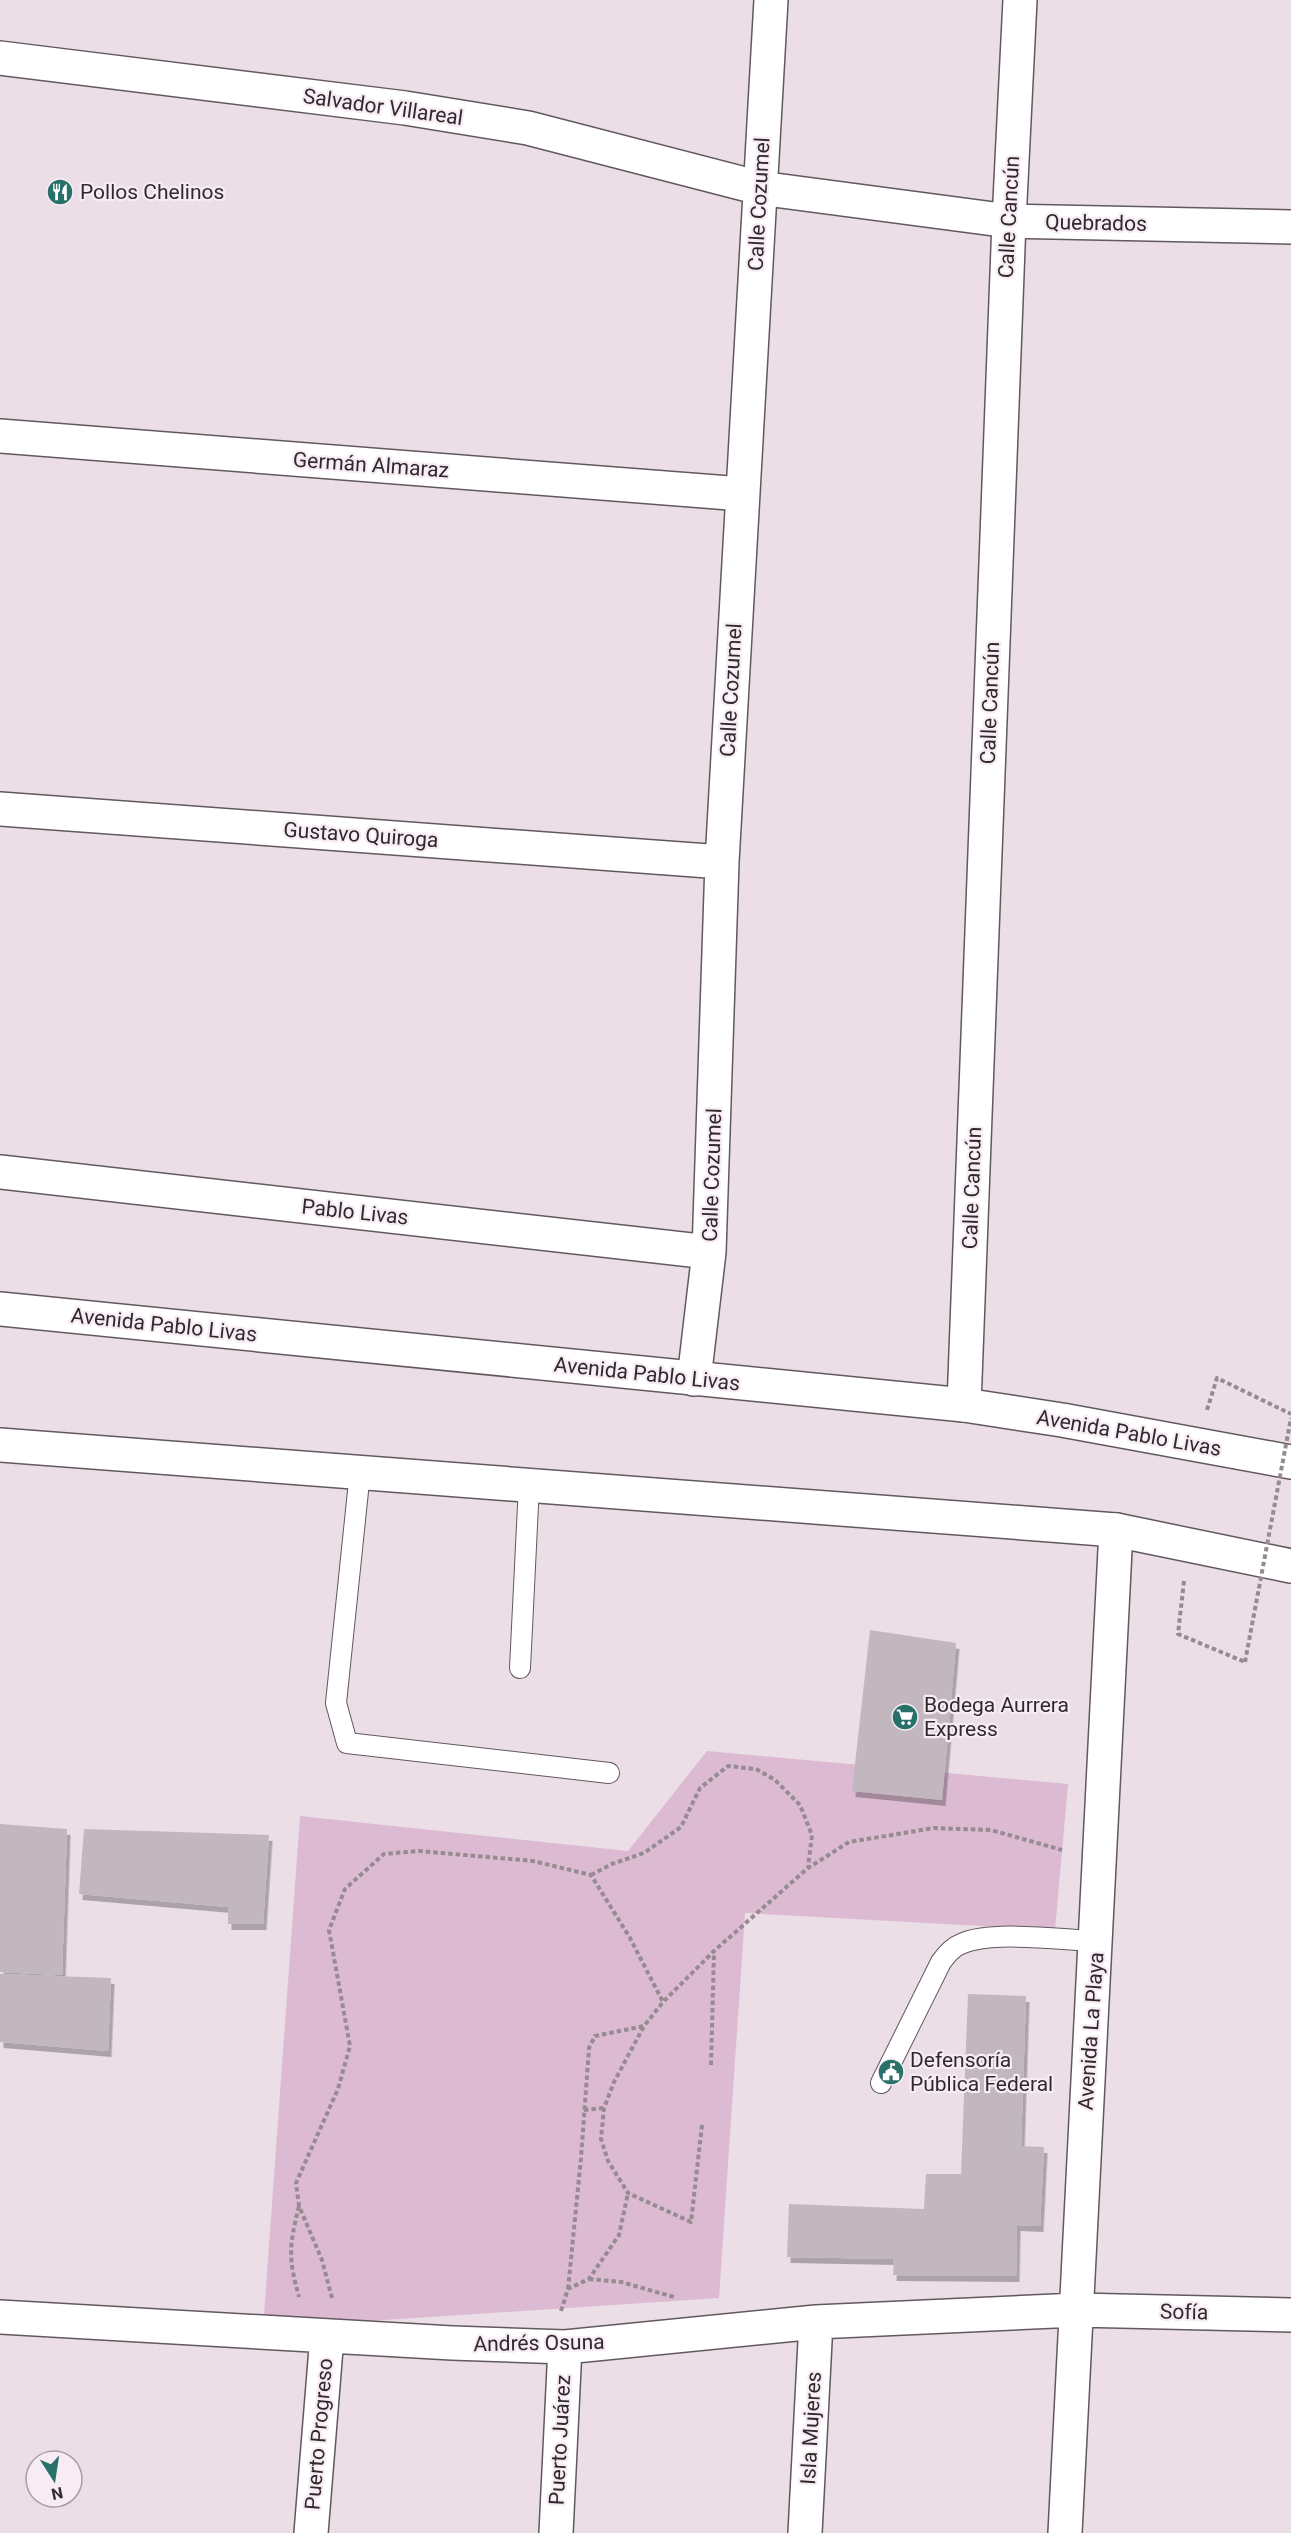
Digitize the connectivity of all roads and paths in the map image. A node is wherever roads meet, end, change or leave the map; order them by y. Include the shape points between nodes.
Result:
1 (771, 0) edge
2 (1020, 0) edge
3 (0, 58) edge
4 (760, 188) junction
5 (1009, 221) junction
6 (1291, 227) edge
7 (0, 436) edge
8 (742, 494) junction
9 (0, 809) edge
10 (722, 862) junction
11 (0, 1172) edge
12 (709, 1252) junction
13 (0, 1309) edge
14 (1216, 1378) dead end
15 (694, 1379) junction
16 (964, 1405) junction
17 (1291, 1416) edge
18 (0, 1445) edge
19 (1291, 1462) edge
20 (360, 1472) junction
21 (529, 1485) junction
22 (1116, 1530) junction
23 (1188, 1544) junction
24 (1291, 1566) edge
25 (520, 1668) dead end
26 (609, 1773) dead end
27 (1099, 1860) junction
28 (807, 1868) junction
29 (591, 1875) junction
30 (1096, 1941) junction
31 (714, 1951) junction
32 (663, 2002) junction
33 (644, 2026) junction
34 (711, 2065) dead end
35 (881, 2083) dead end
36 (604, 2108) junction
37 (584, 2110) junction
38 (702, 2126) dead end
39 (628, 2193) junction
40 (299, 2206) junction
41 (589, 2279) junction
42 (568, 2289) junction
43 (677, 2298) dead end
44 (300, 2300) dead end
45 (1077, 2310) junction
46 (1291, 2315) edge
47 (0, 2317) edge
48 (331, 2321) junction
49 (816, 2322) junction
50 (558, 2346) junction
51 (311, 2533) edge
52 (556, 2533) edge
53 (805, 2533) edge
54 (1065, 2533) edge

1 - 4 street, Calle Cozumel
2 - 5 street, Calle Cancún
3 - 4 street, Salvador Villareal via 405,108 517,126
4 - 5 street, Quebrados
4 - 8 street, Calle Cozumel
5 - 6 street, Quebrados
5 - 16 street, Calle Cancún
7 - 8 street, Germán Almaraz
8 - 10 street, Calle Cozumel
9 - 10 street, Gustavo Quiroga
10 - 12 street, Calle Cozumel
11 - 12 street, Pablo Livas
12 - 15 street, Calle Cozumel
13 - 15 street, Avenida Pablo Livas
14 - 17 path
15 - 16 street, Avenida Pablo Livas
16 - 19 street, Avenida Pablo Livas
17 - 23 path, bridge via 1245,1662 1178,1634
18 - 20 street
20 - 21 street
20 - 26 lane via 336,1703 347,1743
21 - 22 street
21 - 25 lane
22 - 23 street
22 - 27 street, Avenida La Playa
23 - 24 street
27 - 28 path via 991,1830 934,1828 849,1842
27 - 30 street, Avenida La Playa
28 - 29 path via 812,1835 800,1805 775,1780 756,1769 728,1766 700,1788 681,1827 644,1853
28 - 31 path
29 - 32 path
29 - 40 path via 532,1861 419,1851 384,1854 345,1889 329,1930 350,2046 338,2089 296,2183
30 - 35 lane via 996,1938 961,1944 941,1962
30 - 45 street, Avenida La Playa
31 - 32 path
31 - 34 path
32 - 33 path
33 - 36 path
33 - 37 path via 595,2036 589,2048
36 - 37 path
36 - 39 path via 601,2139 608,2161
37 - 42 path
38 - 39 path via 691,2222
39 - 41 path via 619,2235
40 - 44 path via 290,2243 290,2265
40 - 48 path via 322,2260
41 - 42 path
41 - 43 path via 621,2282
42 - 50 path
45 - 46 street, Sofía
45 - 49 street, Andrés Osuna
45 - 54 street, Avenida La Playa
47 - 48 street, Andrés Osuna
48 - 50 street, Andrés Osuna
48 - 51 street, Puerto Progreso
49 - 50 street, Andrés Osuna
49 - 53 street, Isla Mujeres
50 - 52 street, Puerto Juárez

